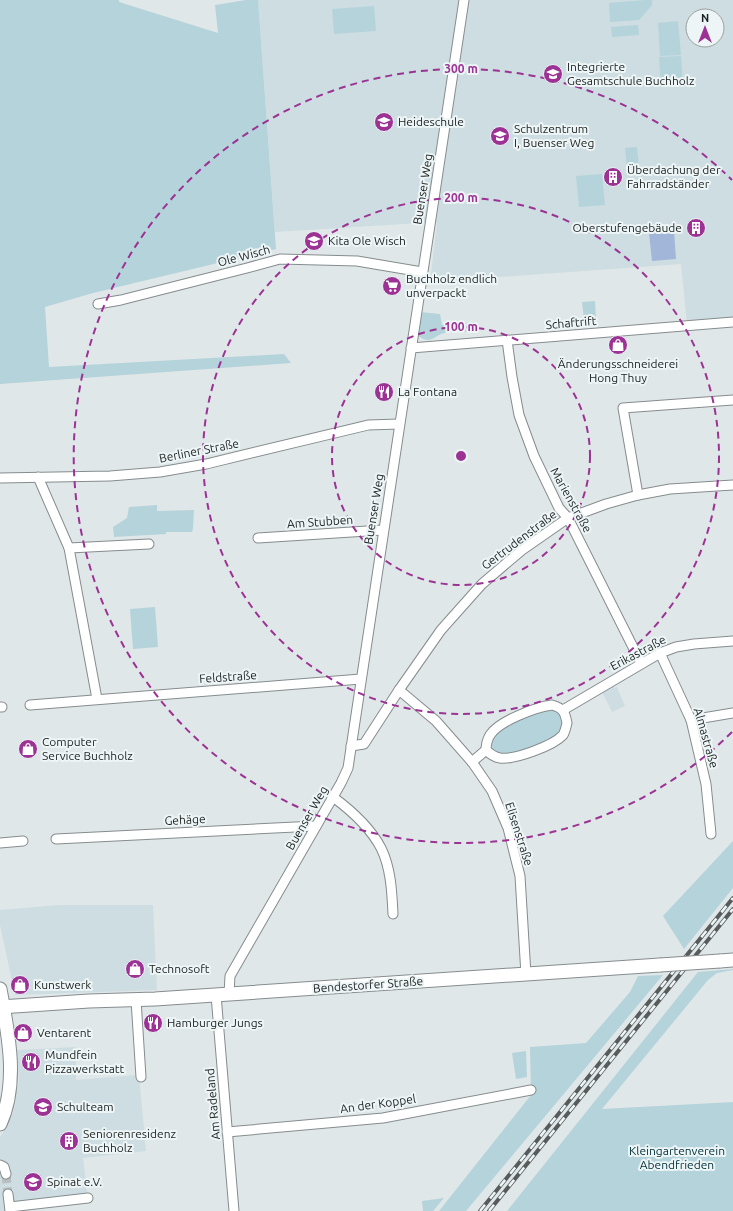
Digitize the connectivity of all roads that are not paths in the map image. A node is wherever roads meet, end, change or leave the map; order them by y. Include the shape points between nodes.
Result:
1 (464, 0) edge
2 (422, 272) junction
3 (98, 304) dead end
4 (733, 322) edge
5 (507, 340) junction
6 (411, 348) junction
7 (733, 400) edge
8 (400, 424) junction
9 (38, 477) junction
10 (0, 478) edge
11 (733, 485) edge
12 (638, 495) junction
13 (568, 518) junction
14 (383, 530) junction
15 (258, 538) dead end
16 (148, 544) dead end
17 (69, 548) junction
18 (733, 641) edge
19 (660, 653) junction
20 (641, 663) junction
21 (361, 679) junction
22 (399, 690) junction
23 (97, 699) junction
24 (30, 705) dead end
25 (563, 710) junction
26 (733, 713) edge
27 (691, 720) junction
28 (351, 746) junction
29 (486, 750) junction
30 (472, 762) junction
31 (333, 796) junction
32 (316, 826) junction
33 (711, 834) dead end
34 (56, 839) dead end
35 (23, 841) dead end
36 (0, 843) edge
37 (393, 914) dead end
38 (727, 961) edge
39 (526, 975) junction
40 (0, 989) edge
41 (229, 994) junction
42 (216, 995) junction
43 (136, 1000) junction
44 (2, 1007) edge
45 (141, 1077) dead end
46 (531, 1090) dead end
47 (0, 1124) edge
48 (227, 1132) junction
49 (0, 1165) edge
50 (6, 1174) tunnel mouth
51 (8, 1194) tunnel mouth
52 (88, 1198) dead end
53 (10, 1209) edge
54 (234, 1211) edge

1 - 2 street, Buenser Weg
2 - 3 street, Ole Wisch via 357,261 280,259
2 - 6 street, Buenser Weg
4 - 5 street, Schaftrift
5 - 6 street, Schaftrift
5 - 13 street, Marienstraße via 519,415 537,462 559,508
6 - 8 street, Buenser Weg
7 - 12 street via 623,408
8 - 9 street, Berliner Straße via 368,425 206,464 160,472
8 - 14 street, Buenser Weg
9 - 10 street, Berliner Straße
9 - 17 street
11 - 12 street, Gertrudenstraße via 670,489
12 - 13 street, Gertrudenstraße
13 - 20 street, Marienstraße
13 - 22 street, Gertrudenstraße via 522,550 482,584 441,630
14 - 15 street, Am Stubben
14 - 21 street, Buenser Weg
16 - 17 street
17 - 23 street
18 - 19 street, Erikastraße via 694,644
19 - 20 street, Erikastraße
19 - 27 street, Almastraße
20 - 25 street, Erikastraße
21 - 23 street, Feldstraße
21 - 28 street, Buenser Weg
22 - 28 street, Gertrudenstraße via 364,744
22 - 30 street, Elisenstraße via 436,721
23 - 24 street, Feldstraße
25 - 29 street via 552,705 543,706 520,715 490,734
25 - 29 street via 567,723 563,735 555,741 514,757 499,758
26 - 27 street
27 - 33 street, Almastraße via 706,784
28 - 31 street, Buenser Weg via 348,768
29 - 30 street
30 - 39 street, Elisenstraße via 492,791 508,828 520,876
31 - 32 street, Buenser Weg
31 - 37 street via 365,825 381,849 389,872
32 - 34 street, Gehäge
32 - 41 street, Buenser Weg via 230,976
35 - 36 street
38 - 39 street, Bendestorfer Straße, bridge
39 - 41 street, Bendestorfer Straße
40 - 44 street
41 - 42 street, Bendestorfer Straße
42 - 43 street, Bendestorfer Straße
42 - 48 street, Am Radeland
43 - 44 street, Bendestorfer Straße
43 - 45 street
44 - 47 street via 11,1075 8,1102
46 - 48 street, An der Koppel via 382,1118
48 - 54 street, Am Radeland
49 - 50 street via 4,1167
51 - 53 street
52 - 53 street

